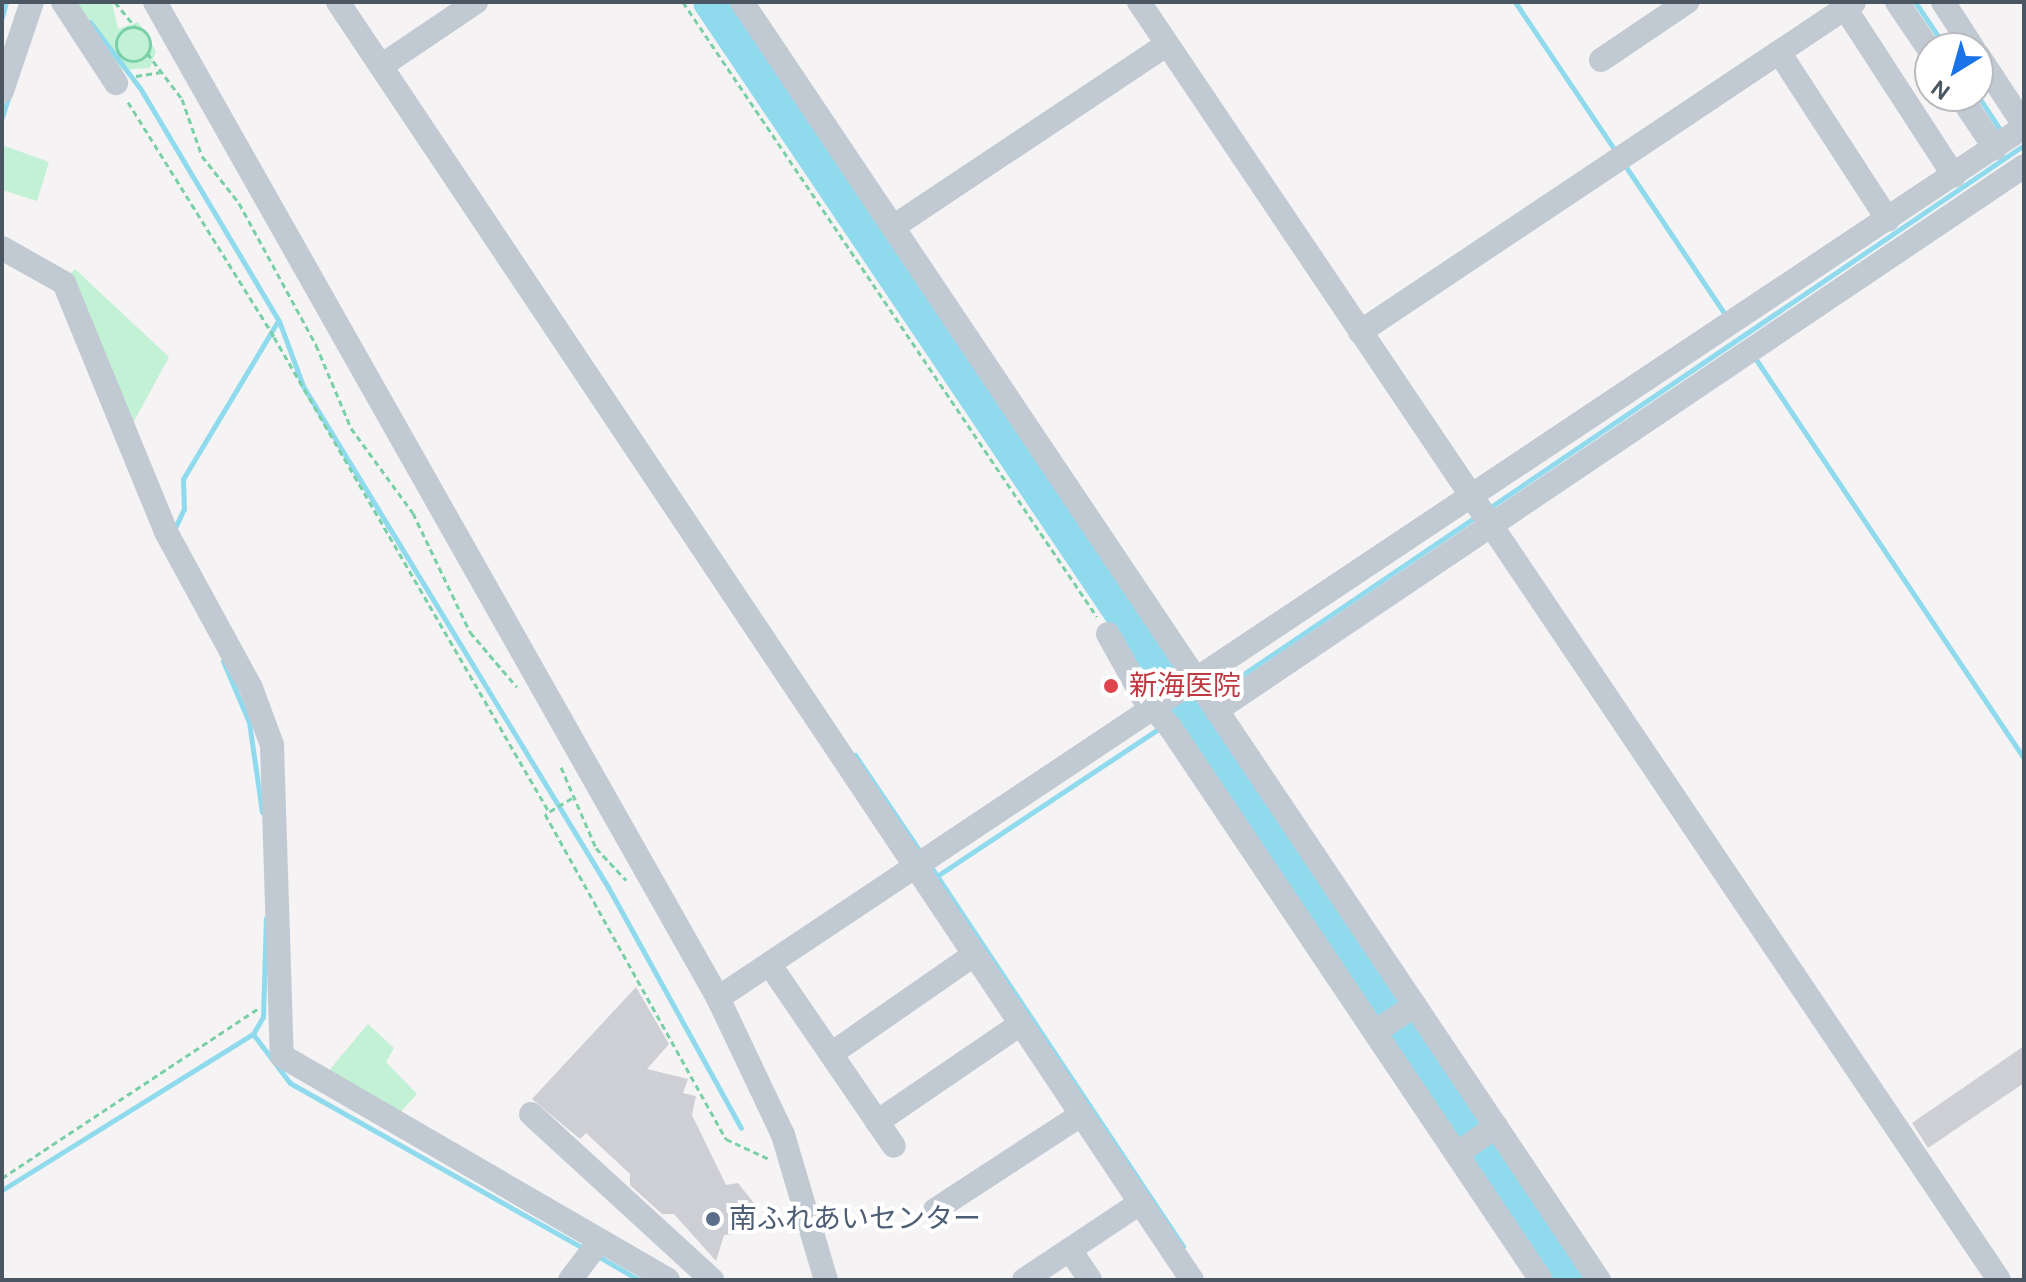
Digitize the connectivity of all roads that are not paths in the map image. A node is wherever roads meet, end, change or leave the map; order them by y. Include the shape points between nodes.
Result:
1 (32, 2) edge
2 (63, 2) edge
3 (155, 2) edge
4 (338, 2) edge
5 (476, 2) edge
6 (742, 2) edge
7 (1139, 2) edge
8 (1687, 2) edge
9 (1897, 2) edge
10 (1943, 2) edge
11 (1849, 5) edge
12 (1917, 32) edge
13 (1963, 32) edge
14 (1162, 48) junction
15 (1779, 52) junction
16 (1601, 60) dead end
17 (388, 61) junction
18 (127, 80) road end
19 (2, 91) edge
20 (1994, 94) edge
21 (1981, 112) edge
22 (2011, 135) edge
23 (2022, 167) edge
24 (1954, 176) junction
25 (1888, 220) junction
26 (893, 227) junction
27 (2, 248) edge
28 (1360, 332) junction
29 (1482, 519) junction
30 (1108, 634) road end
31 (1192, 685) junction
32 (1158, 709) junction
33 (1217, 710) junction
34 (925, 863) junction
35 (972, 956) junction
36 (770, 965) junction
37 (718, 998) junction
38 (1409, 1009) junction
39 (1019, 1025) junction
40 (1378, 1030) junction
41 (831, 1054) junction
42 (531, 1114) dead end
43 (1081, 1115) junction
44 (877, 1122) junction
45 (1490, 1130) junction
46 (894, 1146) dead end
47 (1459, 1152) junction
48 (1140, 1203) junction
49 (935, 1210) dead end
50 (594, 1250) junction
51 (1070, 1250) junction
52 (570, 1280) edge
53 (668, 1280) edge
54 (712, 1280) edge
55 (826, 1280) edge
56 (1024, 1280) edge
57 (1090, 1280) edge
58 (1192, 1280) edge
59 (1541, 1280) edge
60 (1599, 1280) edge
61 (1999, 1280) edge

1 - 19 street
2 - 18 street
3 - 37 street
4 - 17 street
5 - 17 street
6 - 26 street
7 - 14 street
8 - 16 street
9 - 12 street
10 - 13 street
11 - 15 street
11 - 24 street
14 - 26 street
14 - 28 street
15 - 25 street
15 - 28 street
17 - 34 street
20 - 22 street
21 - 22 street
22 - 24 street
23 - 29 street
24 - 25 street
25 - 29 street
26 - 31 street
27 - 50 street via 64,283 169,537 251,688 272,745 282,1056
28 - 29 street
29 - 31 street
29 - 33 street
29 - 61 street
30 - 32 street
31 - 32 street
31 - 33 street
32 - 34 street
32 - 40 street
33 - 38 street
34 - 35 street
34 - 36 street
35 - 39 street
35 - 41 street
36 - 37 street
36 - 41 street
37 - 55 street via 783,1135
38 - 40 street
38 - 45 street
39 - 43 street
39 - 44 street
40 - 47 street
41 - 44 street
42 - 54 street
43 - 48 street
43 - 49 street
44 - 46 street
45 - 47 street
45 - 60 street
47 - 59 street
48 - 51 street
48 - 58 street
50 - 52 street
50 - 53 street
51 - 56 street
51 - 57 street

